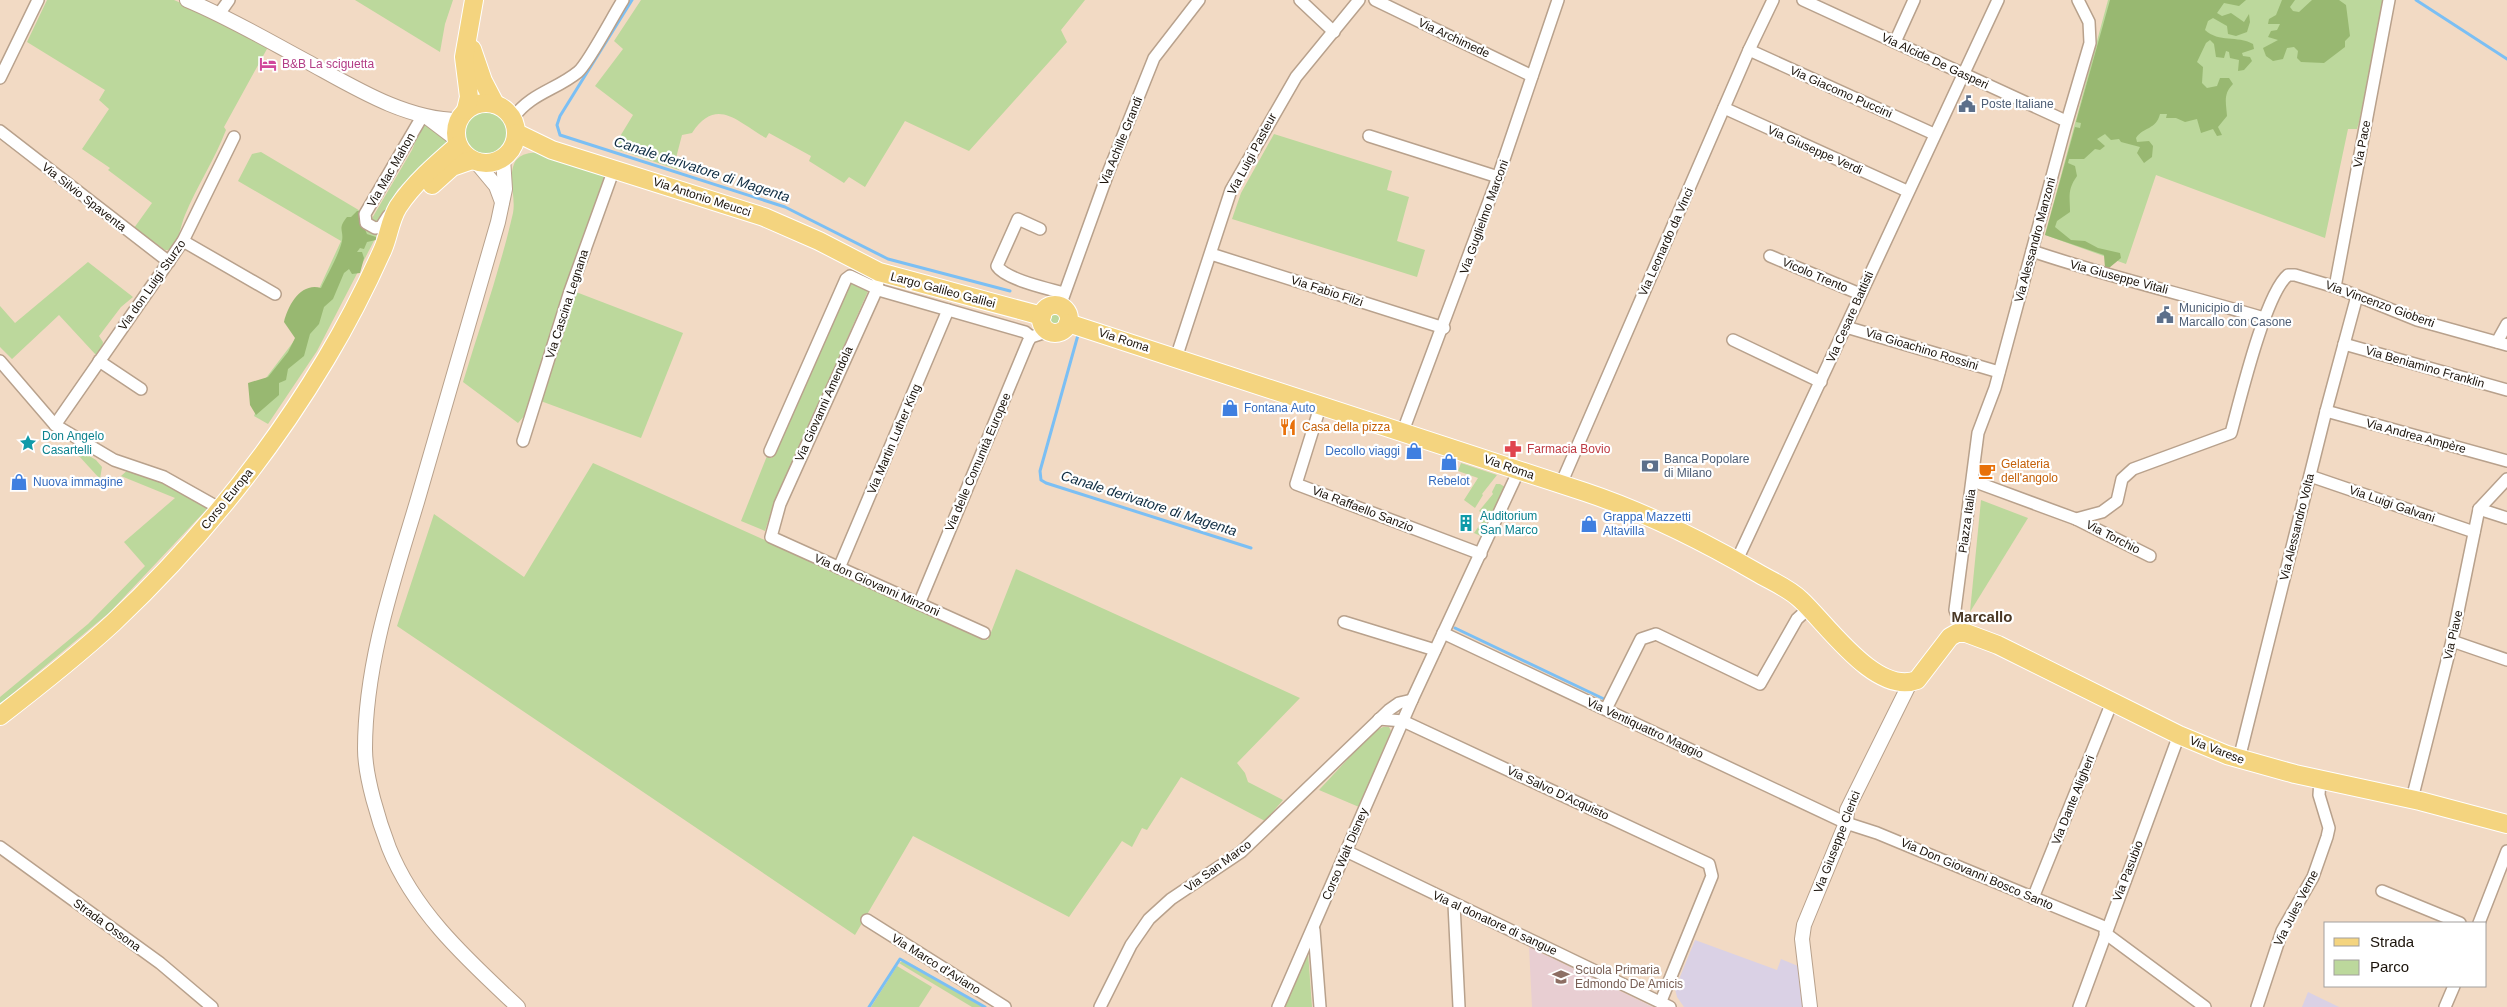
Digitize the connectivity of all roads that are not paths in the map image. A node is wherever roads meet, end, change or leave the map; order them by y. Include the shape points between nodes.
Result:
1 (38, 0) edge
2 (187, 0) edge
3 (229, 0) edge
4 (474, 0) edge
5 (623, 0) edge
6 (1199, 0) edge
7 (1300, 0) edge
8 (1359, 0) edge
9 (1375, 0) edge
10 (1558, 0) edge
11 (1773, 0) edge
12 (1803, 0) edge
13 (1914, 0) edge
14 (1998, 0) edge
15 (2078, 0) edge
16 (2389, 0) edge
17 (1827, 5) edge
18 (219, 14) junction
19 (468, 31) junction
20 (1334, 32) junction
21 (1895, 42) junction
22 (1749, 50) junction
23 (1963, 74) junction
24 (1532, 76) junction
25 (0, 78) edge
26 (495, 104) junction
27 (1724, 108) junction
28 (423, 115) junction
29 (462, 115) junction
30 (2066, 121) junction
31 (515, 126) junction
32 (0, 131) edge
33 (1934, 134) junction
34 (1369, 136) dead end
35 (234, 137) dead end
36 (457, 142) junction
37 (552, 150) junction
38 (505, 157) junction
39 (474, 161) junction
40 (614, 169) junction
41 (430, 171) junction
42 (1498, 177) junction
43 (1907, 191) junction
44 (503, 203) junction
45 (1040, 229) dead end
46 (390, 232) junction
47 (183, 241) junction
48 (2032, 251) junction
49 (1211, 254) junction
50 (848, 256) joint
51 (1770, 256) dead end
52 (169, 262) junction
53 (878, 280) junction
54 (2335, 288) junction
55 (275, 294) dead end
56 (1860, 294) junction
57 (2357, 296) junction
58 (1062, 300) junction
59 (948, 310) junction
60 (2264, 318) junction
61 (1068, 323) junction
62 (1045, 324) junction
63 (2507, 324) edge
64 (1846, 327) junction
65 (1444, 328) junction
66 (1031, 338) junction
67 (1733, 340) dead end
68 (2502, 343) edge
69 (2344, 344) junction
70 (1176, 358) junction
71 (0, 361) edge
72 (99, 361) junction
73 (1999, 372) junction
74 (1821, 382) junction
75 (142, 389) dead end
76 (2507, 390) edge
77 (1321, 404) junction
78 (2326, 412) junction
79 (55, 425) junction
80 (1404, 431) junction
81 (523, 441) dead end
82 (770, 450) dead end
83 (2507, 461) edge
84 (1518, 470) junction
85 (2310, 476) junction
86 (2507, 479) edge
87 (1972, 481) junction
88 (1561, 484) junction
89 (2480, 508) junction
90 (221, 509) junction
91 (2076, 518) junction
92 (2507, 518) edge
93 (2474, 532) junction
94 (771, 537) joint
95 (1481, 554) junction
96 (2150, 556) dead end
97 (1736, 560) junction
98 (839, 568) junction
99 (919, 604) junction
100 (1809, 608) junction
101 (1344, 622) dead end
102 (984, 633) dead end
103 (1443, 633) junction
104 (1966, 633) junction
105 (2452, 642) junction
106 (1435, 650) junction
107 (2507, 660) edge
108 (1910, 683) junction
109 (1412, 700) junction
110 (2112, 702) junction
111 (1606, 709) junction
112 (0, 716) edge
113 (1379, 719) junction
114 (1403, 721) junction
115 (2179, 735) junction
116 (2239, 759) junction
117 (2320, 780) junction
118 (2412, 799) junction
119 (1846, 823) junction
120 (2507, 824) edge
121 (0, 847) edge
122 (1346, 851) junction
123 (2507, 851) edge
124 (2382, 891) dead end
125 (2033, 898) junction
126 (1454, 904) junction
127 (867, 920) dead end
128 (2458, 922) edge
129 (2479, 922) edge
130 (1314, 928) junction
131 (2106, 931) junction
132 (2454, 987) edge
133 (1666, 1004) edge
134 (212, 1007) edge
135 (518, 1007) edge
136 (1005, 1007) edge
137 (1100, 1007) edge
138 (1278, 1007) edge
139 (1320, 1007) edge
140 (1459, 1007) edge
141 (1810, 1007) edge
142 (2079, 1007) edge
143 (2205, 1007) edge
144 (2257, 1007) edge
145 (2445, 1007) edge

1 - 25 street
2 - 18 street
3 - 18 street
4 - 19 main road
5 - 31 street via 580,72 522,106
6 - 58 street, Via Achille Grandi via 1154,58
7 - 20 street
8 - 20 street, Via Luigi Pasteur
9 - 24 street, Via Archimede
10 - 24 street, Via Guglielmo Marconi
11 - 22 street, Via Leonardo da Vinci
12 - 17 street, Via Alcide De Gasperi
13 - 21 street
14 - 23 street, Via Cesare Battisti
15 - 30 street, Via Alessandro Manzoni via 2089,22 2090,44
16 - 54 street, Via Pace
17 - 21 street, Via Alcide De Gasperi
18 - 28 street via 370,95
19 - 26 main road via 476,66
19 - 29 main road via 464,56 469,97
20 - 49 street, Via Luigi Pasteur via 1285,94 1231,190
21 - 23 street, Via Alcide De Gasperi
22 - 27 street, Via Leonardo da Vinci
22 - 33 street, Via Giacomo Puccini
23 - 30 street, Via Alcide De Gasperi
23 - 33 street, Via Cesare Battisti
24 - 42 street, Via Guglielmo Marconi
26 - 29 main road via 480,104
26 - 31 main road via 506,109
27 - 43 street, Via Giuseppe Verdi
27 - 88 street, Via Leonardo da Vinci
28 - 29 street via 446,120
28 - 36 street
28 - 41 street, Via Mac Mahon via 365,214 366,222 375,228 381,227 404,190 423,172
29 - 36 main road
30 - 48 street, Via Alessandro Manzoni
31 - 37 main road, Via Antonio Meucci
31 - 38 main road via 512,149
32 - 52 street, Via Silvio Spaventa
33 - 43 street, Via Cesare Battisti
34 - 42 street
35 - 47 street, Via don Luigi Sturzo
36 - 39 main road via 464,154
36 - 41 main road, Corso Europa
37 - 38 main road, Via Antonio Meucci via 528,149
37 - 40 main road, Via Antonio Meucci
38 - 39 main road via 495,162
38 - 44 street
39 - 44 street via 496,186
39 - 46 main road, Corso Europa via 452,167
40 - 50 main road, Via Antonio Meucci via 764,217
40 - 81 street, Via Cascina Legnana via 570,291
41 - 46 main road, Corso Europa via 400,205 390,224
42 - 65 street, Via Guglielmo Marconi
43 - 56 street, Via Cesare Battisti
44 - 135 street via 384,616 368,693 365,751 389,849 408,886 452,944
45 - 58 street via 1018,219 997,266 1001,271
46 - 90 main road, Corso Europa via 365,288 326,359 274,440
47 - 52 street, Via don Luigi Sturzo
47 - 55 street
48 - 60 street, Via Giuseppe Vitali via 2121,280 2183,293
48 - 73 street, Via Alessandro Manzoni
49 - 65 street, Via Fabio Filzi
49 - 70 street, Via Luigi Pasteur
50 - 53 main road, Largo Galileo Galilei
51 - 56 street, Vicolo Trento
52 - 72 street, Via don Luigi Sturzo
53 - 59 street, Largo Galileo Galilei
53 - 62 main road, Largo Galileo Galilei
53 - 82 street via 846,278
53 - 94 street, Via Giovanni Amendola via 780,504
54 - 57 street, Via Vincenzo Gioberti
54 - 60 street, Via Vincenzo Gioberti via 2288,275 2282,280
56 - 64 street, Via Cesare Battisti
57 - 68 street, Via Vincenzo Gioberti via 2417,320
57 - 69 street, Via Alessandro Volta
58 - 61 main road
58 - 62 main road via 1046,308
59 - 66 street, Largo Galileo Galilei via 1025,332
59 - 98 street, Via Martin Luther King
60 - 91 street via 2230,433 2133,469 2122,478 2117,501 2102,512
61 - 62 main road via 1058,332
61 - 70 main road, Via Roma
62 - 66 street
63 - 68 street
64 - 73 street, Via Gioachino Rossini
64 - 74 street, Via Cesare Battisti
65 - 80 street, Via Guglielmo Marconi
66 - 99 street, Via delle Comunità Europee
67 - 74 street
69 - 76 street, Via Beniamino Franklin
69 - 78 street, Via Alessandro Volta
70 - 77 main road, Via Roma
71 - 79 street
72 - 75 street
72 - 79 street, Via don Luigi Sturzo
73 - 87 street, Via Alessandro Manzoni via 1978,433
74 - 97 street, Via Cesare Battisti
77 - 80 main road, Via Roma
77 - 95 street, Via Raffaello Sanzio via 1296,484
78 - 83 street, Via Andrea Ampère
78 - 85 street, Via Alessandro Volta
79 - 90 street via 114,460 164,477
80 - 84 main road, Via Roma
84 - 88 main road, Via Roma
84 - 95 street
85 - 93 street, Via Luigi Galvani
85 - 116 street, Via Alessandro Volta
86 - 89 street, Via Piave
87 - 91 street, Piazza Italia
87 - 104 street, Piazza Italia via 1954,610
88 - 97 main road, Via Roma via 1655,518
89 - 92 street
89 - 93 street, Via Piave
90 - 112 main road, Corso Europa via 114,622 69,663
91 - 96 street, Via Torchio
93 - 105 street, Via Piave
94 - 98 street, Via don Giovanni Minzoni
95 - 103 street
97 - 100 main road, Via Roma via 1797,596
98 - 99 street, Via don Giovanni Minzoni
99 - 102 street, Via don Giovanni Minzoni
100 - 108 main road, Via Roma via 1864,664 1882,677
100 - 111 street via 1797,619 1760,684 1656,634 1641,639
101 - 106 street
103 - 106 street
103 - 111 street, Via Ventiquattro Maggio
104 - 108 main road, Via Giuseppe Clerici via 1954,634 1947,640 1922,674
104 - 110 main road, Via Varese via 2006,649
105 - 107 street
105 - 118 street, Via Piave
106 - 109 street
108 - 119 street, Via Giuseppe Clerici via 1847,810
109 - 113 street, Via San Marco via 1399,702
109 - 114 street, Corso Walt Disney
110 - 115 main road, Via Varese
110 - 125 street, Via Dante Aligheri
111 - 119 street, Via Ventiquattro Maggio
113 - 114 street
113 - 137 street, Via San Marco via 1241,852 1171,899 1149,919 1131,945
114 - 122 street, Corso Walt Disney
114 - 133 street, Via Salvo D'Acquisto via 1706,861 1712,876
115 - 116 main road, Via Varese
115 - 131 street, Via Pasubio
116 - 117 main road, Via Varese
117 - 118 main road, Via Varese
117 - 144 street, Via Jules Verne via 2320,795 2329,828 2323,852 2313,877 2282,931
118 - 120 main road, Via Varese
119 - 125 street, Via Don Giovanni Bosco Santo
119 - 141 street, Via Giuseppe Clerici via 1804,925 1802,939
121 - 134 street, Strada Ossona via 160,963
122 - 126 street, Via al donatore di sangue
122 - 130 street, Corso Walt Disney
123 - 129 street
124 - 128 street
125 - 131 street, Via Don Giovanni Bosco Santo
126 - 133 street, Via al donatore di sangue
126 - 140 street
127 - 136 street, Via Marco d'Aviano
130 - 138 street, Corso Walt Disney
130 - 139 street
131 - 142 street, Via Pasubio
131 - 143 street, Via Don Giovanni Bosco Santo
132 - 145 street

